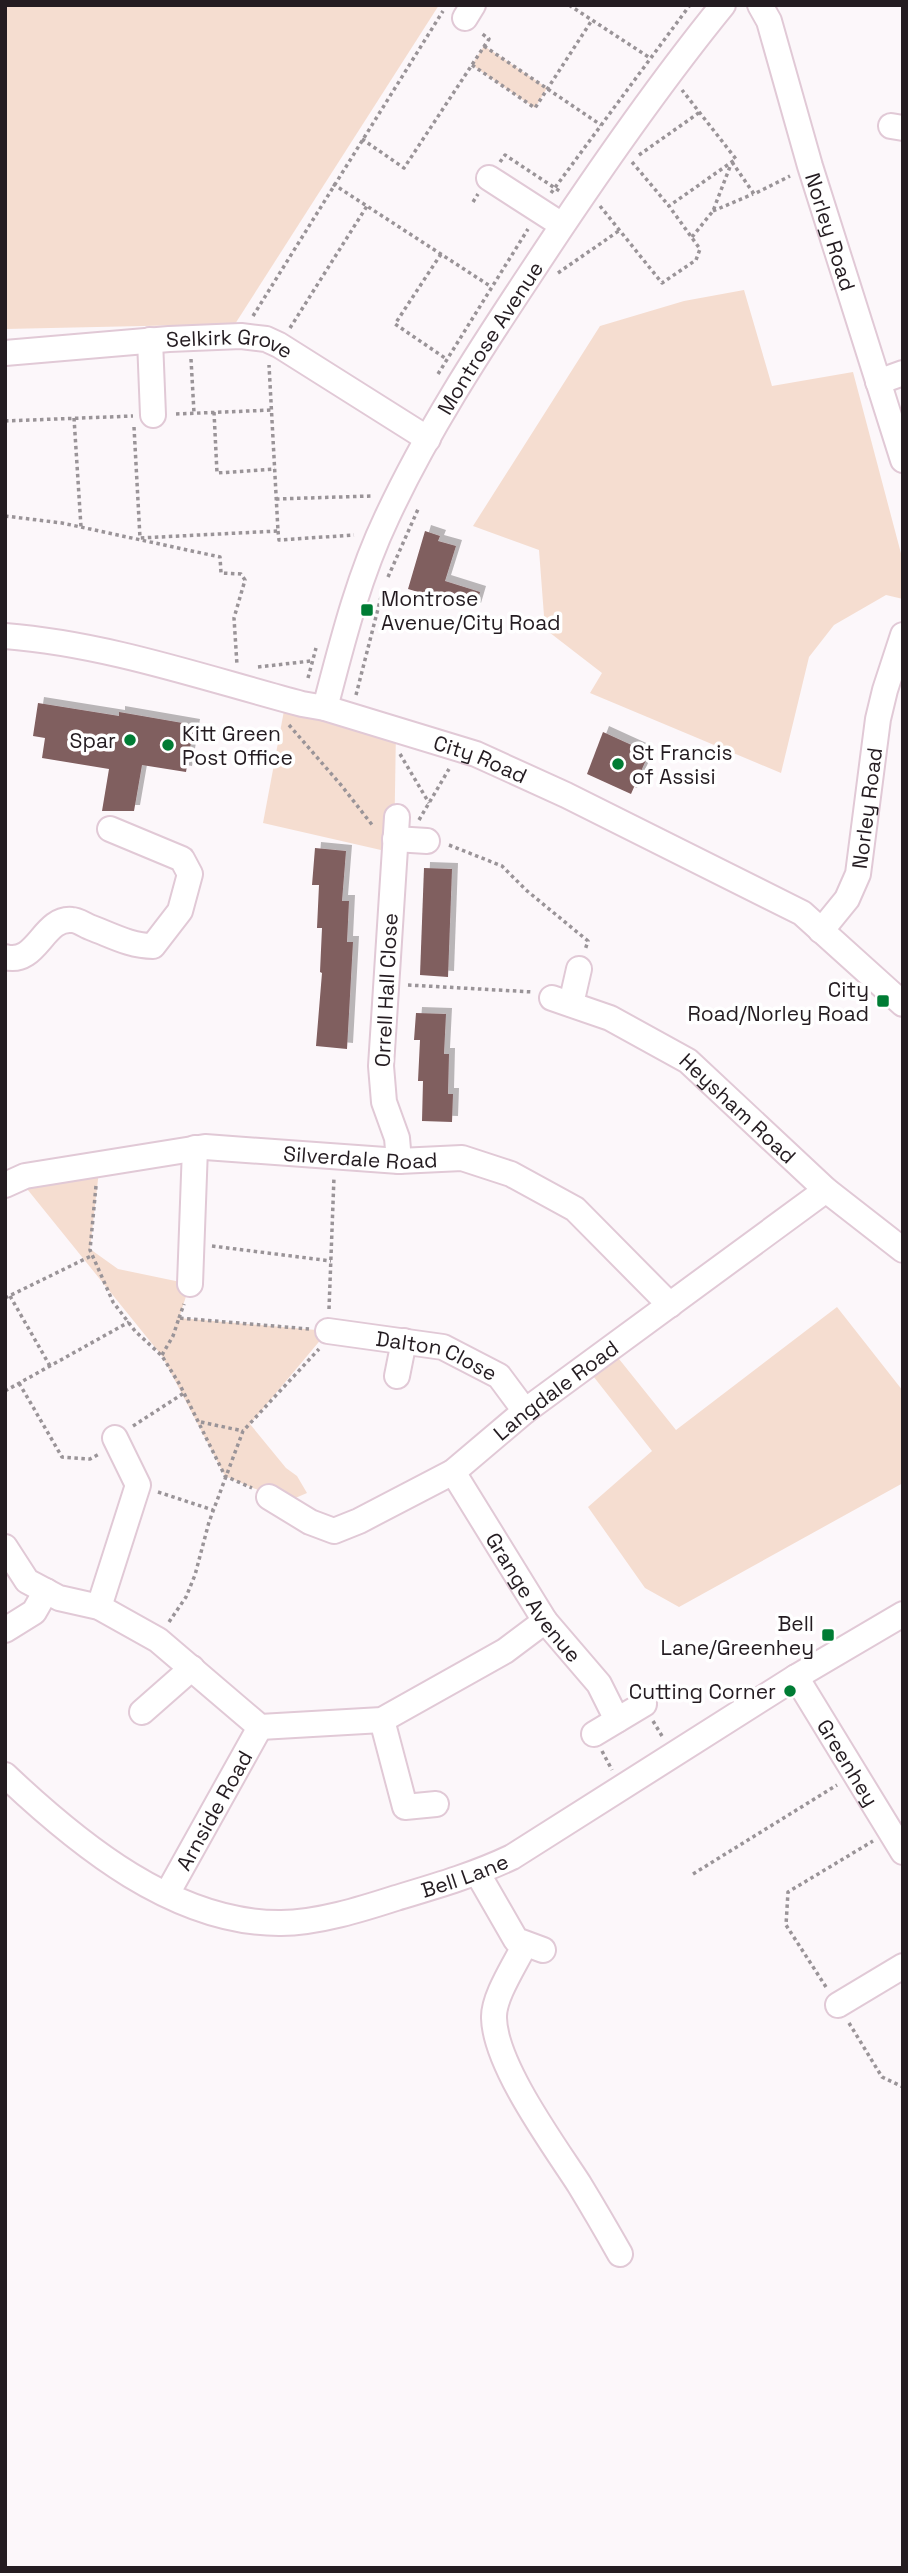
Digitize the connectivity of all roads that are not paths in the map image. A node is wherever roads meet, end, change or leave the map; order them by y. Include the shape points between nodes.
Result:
1 (760, 5) edge
2 (715, 8) edge
3 (489, 178) dead end
4 (562, 225) junction
5 (150, 340) junction
6 (5, 353) edge
7 (903, 373) edge
8 (878, 382) junction
9 (143, 415) road end
10 (428, 439) junction
11 (903, 460) edge
12 (903, 635) edge
13 (5, 636) edge
14 (325, 708) junction
15 (110, 829) dead end
16 (404, 838) road end
17 (821, 932) junction
18 (5, 957) edge
19 (579, 969) road end
20 (903, 1004) edge
21 (195, 1148) junction
22 (399, 1161) junction
23 (5, 1185) edge
24 (826, 1190) junction
25 (903, 1250) edge
26 (190, 1284) dead end
27 (670, 1305) junction
28 (328, 1331) road end
29 (404, 1341) junction
30 (397, 1376) dead end
31 (525, 1412) junction
32 (116, 1441) road end
33 (453, 1472) junction
34 (269, 1497) road end
35 (5, 1547) edge
36 (46, 1591) junction
37 (99, 1607) junction
38 (903, 1614) edge
39 (545, 1620) junction
40 (5, 1630) edge
41 (192, 1668) junction
42 (796, 1677) junction
43 (643, 1704) road end
44 (142, 1712) dead end
45 (382, 1720) junction
46 (617, 1720) junction
47 (260, 1727) junction
48 (594, 1734) road end
49 (5, 1775) edge
50 (436, 1804) dead end
51 (899, 1844) edge
52 (478, 1874) junction
53 (167, 1894) junction
54 (903, 1966) edge
55 (838, 2005) road end
56 (620, 2254) dead end

1 - 8 street, Norley Road via 769,21
2 - 4 street, Montrose Avenue via 681,82 585,208
3 - 4 street
4 - 10 street, Montrose Avenue
5 - 6 street, Selkirk Grove
5 - 9 street
5 - 10 street, Selkirk Grove via 241,336 266,340 272,359
7 - 8 street
8 - 11 street, Norley Road
10 - 14 street, Montrose Avenue via 387,517 361,580
12 - 17 street, Norley Road via 878,719 858,874 847,899
13 - 14 street, City Road via 130,657
14 - 17 street, City Road via 460,749 566,795 802,913
15 - 18 street via 182,859 190,874 180,911 153,946 136,946 71,919 54,925 30,953
16 - 22 street, Orrell Hall Close via 387,984 382,1086
17 - 20 street, City Road
19 - 24 street, Heysham Road via 561,1001 610,1018 688,1061
21 - 22 street, Silverdale Road
21 - 23 street, Silverdale Road via 25,1176
21 - 26 street
22 - 27 street, Silverdale Road via 461,1158 511,1174 575,1209
24 - 25 street, Heysham Road
24 - 27 street, Langdale Road
27 - 31 street, Langdale Road
28 - 29 street, Dalton Close
29 - 30 street
29 - 31 street, Dalton Close via 443,1347 499,1376
31 - 33 street, Langdale Road
32 - 37 street via 138,1485
33 - 34 street, Langdale Road via 334,1531
33 - 39 street, Grange Avenue
35 - 36 street via 27,1581
36 - 37 street
36 - 40 street via 34,1612
37 - 41 street via 158,1640
38 - 42 street, Bell Lane
39 - 45 street via 505,1651
39 - 46 street, Grange Avenue via 599,1684
41 - 44 street
41 - 47 street
42 - 51 street, Greenhey
42 - 52 street, Bell Lane via 541,1840
43 - 46 street
45 - 47 street
45 - 50 street via 405,1808
46 - 48 street
47 - 53 street, Arnside Road
49 - 53 street, Bell Lane via 93,1850
52 - 53 street, Bell Lane via 374,1905 285,1923 240,1920
52 - 56 street via 516,1940 534,1947 510,1976 494,2017 510,2071
54 - 55 street

